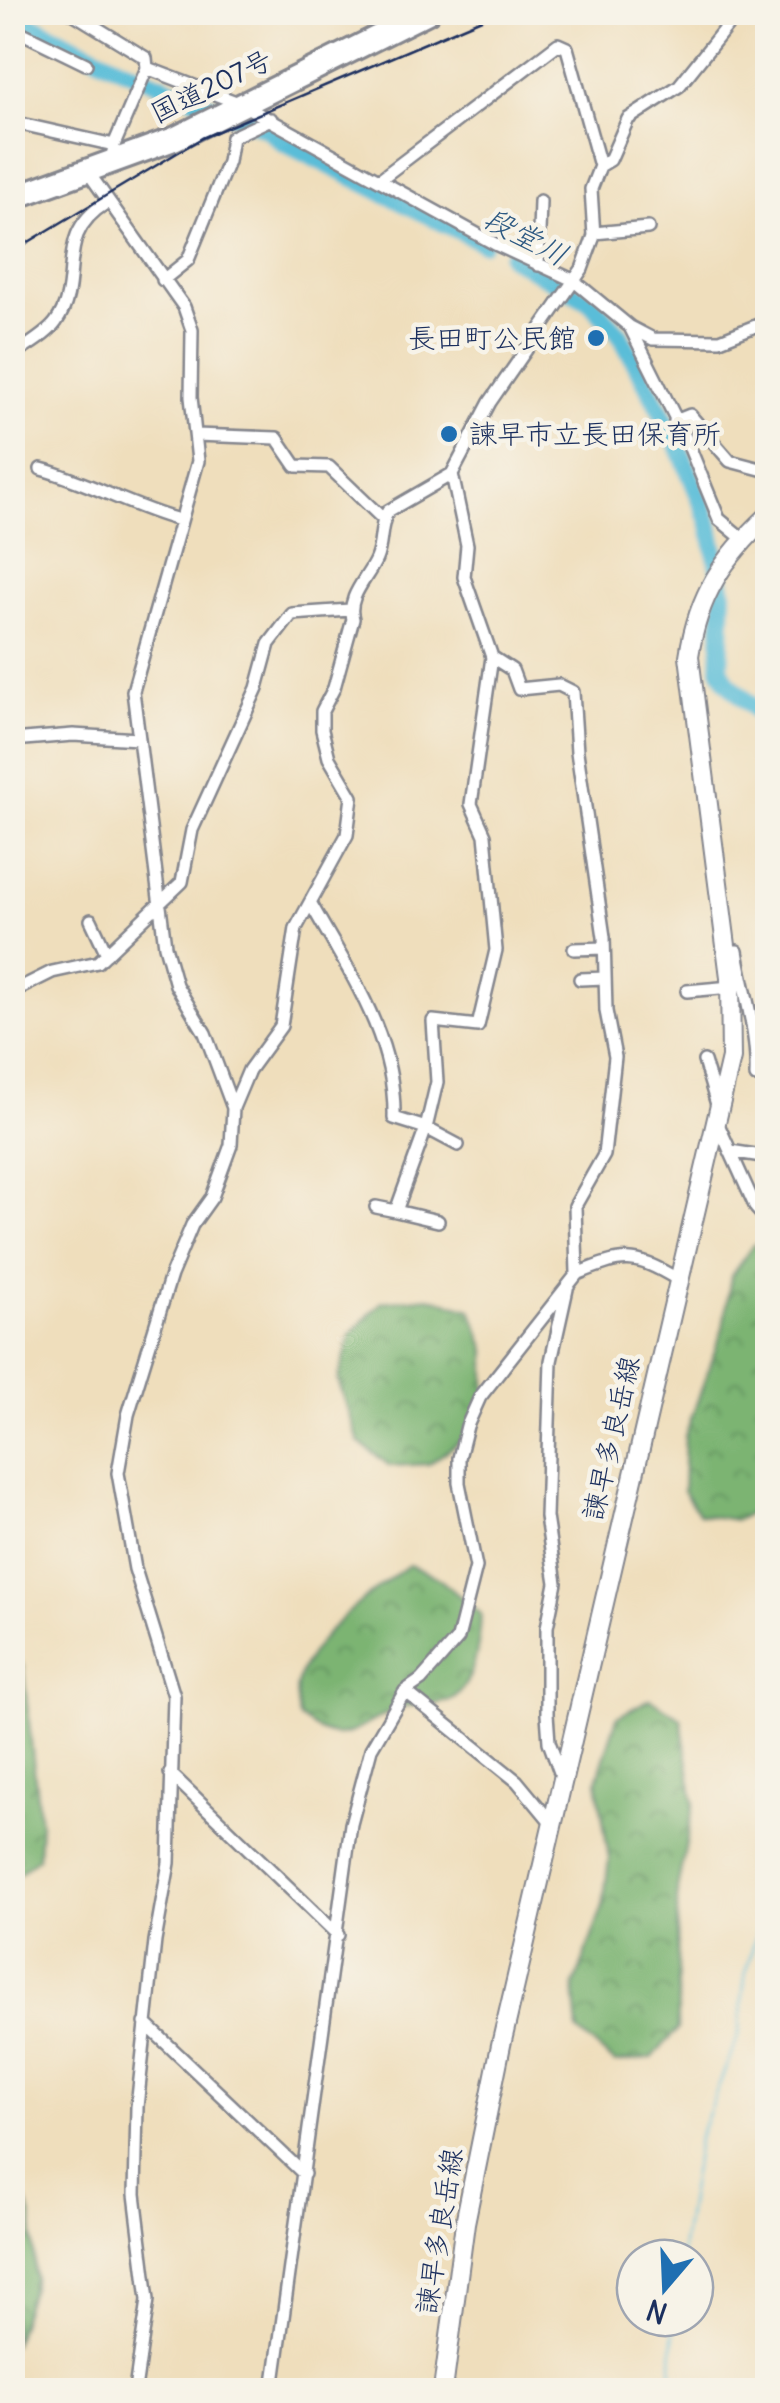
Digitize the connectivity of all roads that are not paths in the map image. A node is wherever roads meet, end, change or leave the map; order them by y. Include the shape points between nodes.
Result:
1 (71, 12) edge
2 (428, 12) edge
3 (738, 12) edge
4 (12, 28) edge
5 (86, 64) dead end
6 (147, 68) junction
7 (232, 109) junction
8 (271, 119) junction
9 (12, 122) edge
10 (112, 154) junction
11 (600, 166) junction
12 (88, 172) junction
13 (379, 180) junction
14 (12, 198) edge
15 (540, 201) dead end
16 (106, 202) junction
17 (648, 228) dead end
18 (594, 233) junction
19 (538, 265) junction
20 (164, 280) junction
21 (573, 280) junction
22 (768, 321) edge
23 (630, 327) junction
24 (12, 357) edge
25 (675, 421) junction
26 (196, 435) junction
27 (41, 469) dead end
28 (768, 471) edge
29 (452, 474) junction
30 (768, 516) edge
31 (383, 519) junction
32 (179, 520) junction
33 (739, 543) junction
34 (350, 610) junction
35 (492, 657) junction
36 (138, 739) junction
37 (12, 740) edge
38 (311, 904) junction
39 (160, 907) junction
40 (91, 920) dead end
41 (604, 948) junction
42 (574, 949) dead end
43 (727, 951) junction
44 (106, 954) junction
45 (605, 978) junction
46 (580, 979) dead end
47 (731, 988) junction
48 (687, 991) dead end
49 (12, 992) edge
50 (704, 1061) dead end
51 (756, 1076) dead end
52 (232, 1108) junction
53 (718, 1117) junction
54 (426, 1128) junction
55 (458, 1145) dead end
56 (730, 1151) junction
57 (768, 1157) edge
58 (376, 1208) dead end
59 (396, 1211) junction
60 (438, 1221) dead end
61 (768, 1221) edge
62 (576, 1274) junction
63 (677, 1279) junction
64 (568, 1285) junction
65 (405, 1691) junction
66 (170, 1773) junction
67 (562, 1776) junction
68 (551, 1822) junction
69 (338, 1935) junction
70 (145, 2023) junction
71 (304, 2174) junction
72 (135, 2390) edge
73 (273, 2390) edge
74 (444, 2390) edge

1 - 6 street via 146,58
2 - 7 highway, 国道207号
3 - 11 street via 679,86 628,119 610,160
4 - 5 street
6 - 7 street
6 - 10 street
7 - 8 street
7 - 10 highway, 国道207号
8 - 13 street
8 - 20 street via 232,137 188,260
9 - 10 street
10 - 12 highway, 国道207号
11 - 13 street via 567,48 558,44
11 - 18 street via 591,189
12 - 14 highway, 国道207号
12 - 16 street
13 - 19 street
15 - 19 street
16 - 20 street
16 - 24 street via 78,229 56,322
17 - 18 street
18 - 21 street
19 - 21 street
20 - 26 street via 192,330
21 - 23 street
21 - 29 street via 490,402
22 - 23 street via 720,340 668,343
23 - 25 street
25 - 28 street via 690,415 730,461
25 - 33 street via 718,519
26 - 31 street via 278,438 296,466 329,467
26 - 32 street via 198,461
27 - 32 street
29 - 31 street
29 - 35 street via 467,545 464,577
30 - 33 main road, 諫早多良岳線
31 - 34 street via 381,546
32 - 36 street via 132,691
33 - 43 main road, 諫早多良岳線 via 712,577 689,656
34 - 38 street via 322,730 328,758 352,797 346,835
34 - 39 street via 292,614 277,629 192,830 182,882
35 - 41 street via 512,670 520,689 559,685 572,692
35 - 54 street via 472,804 486,834 496,950 478,1026 432,1022 438,1082
36 - 37 street
36 - 39 street
38 - 52 street via 296,928 281,1026
38 - 54 street via 350,968 380,1038 395,1080 394,1118
39 - 44 street
39 - 52 street via 176,986 205,1032
40 - 44 street
41 - 42 street
41 - 45 street
43 - 47 main road, 諫早多良岳線
43 - 51 street via 738,952 757,1036
44 - 49 street
45 - 46 street
45 - 62 street via 615,1057 612,1098 604,1155 575,1206
47 - 48 street
47 - 53 main road, 諫早多良岳線 via 730,1058
50 - 53 street
52 - 66 street via 230,1145 172,1275 128,1415 118,1473 135,1569 174,1696
53 - 56 street
53 - 63 main road, 諫早多良岳線
54 - 55 street
54 - 59 street
56 - 57 street
56 - 61 street
58 - 59 street
59 - 60 street
62 - 63 street via 624,1258 645,1259
62 - 64 street
63 - 67 main road, 諫早多良岳線
64 - 65 street via 480,1397 468,1426 458,1458 476,1567 470,1601 458,1638
64 - 67 street via 551,1361 546,1517 556,1583 547,1714
65 - 68 street via 517,1781
65 - 69 street via 371,1749 351,1824
66 - 69 street
66 - 70 street via 169,1863
67 - 68 main road, 諫早多良岳線
68 - 74 main road, 諫早多良岳線 via 476,2163
69 - 71 street
70 - 71 street
70 - 72 street via 135,2194 148,2300
71 - 73 street

